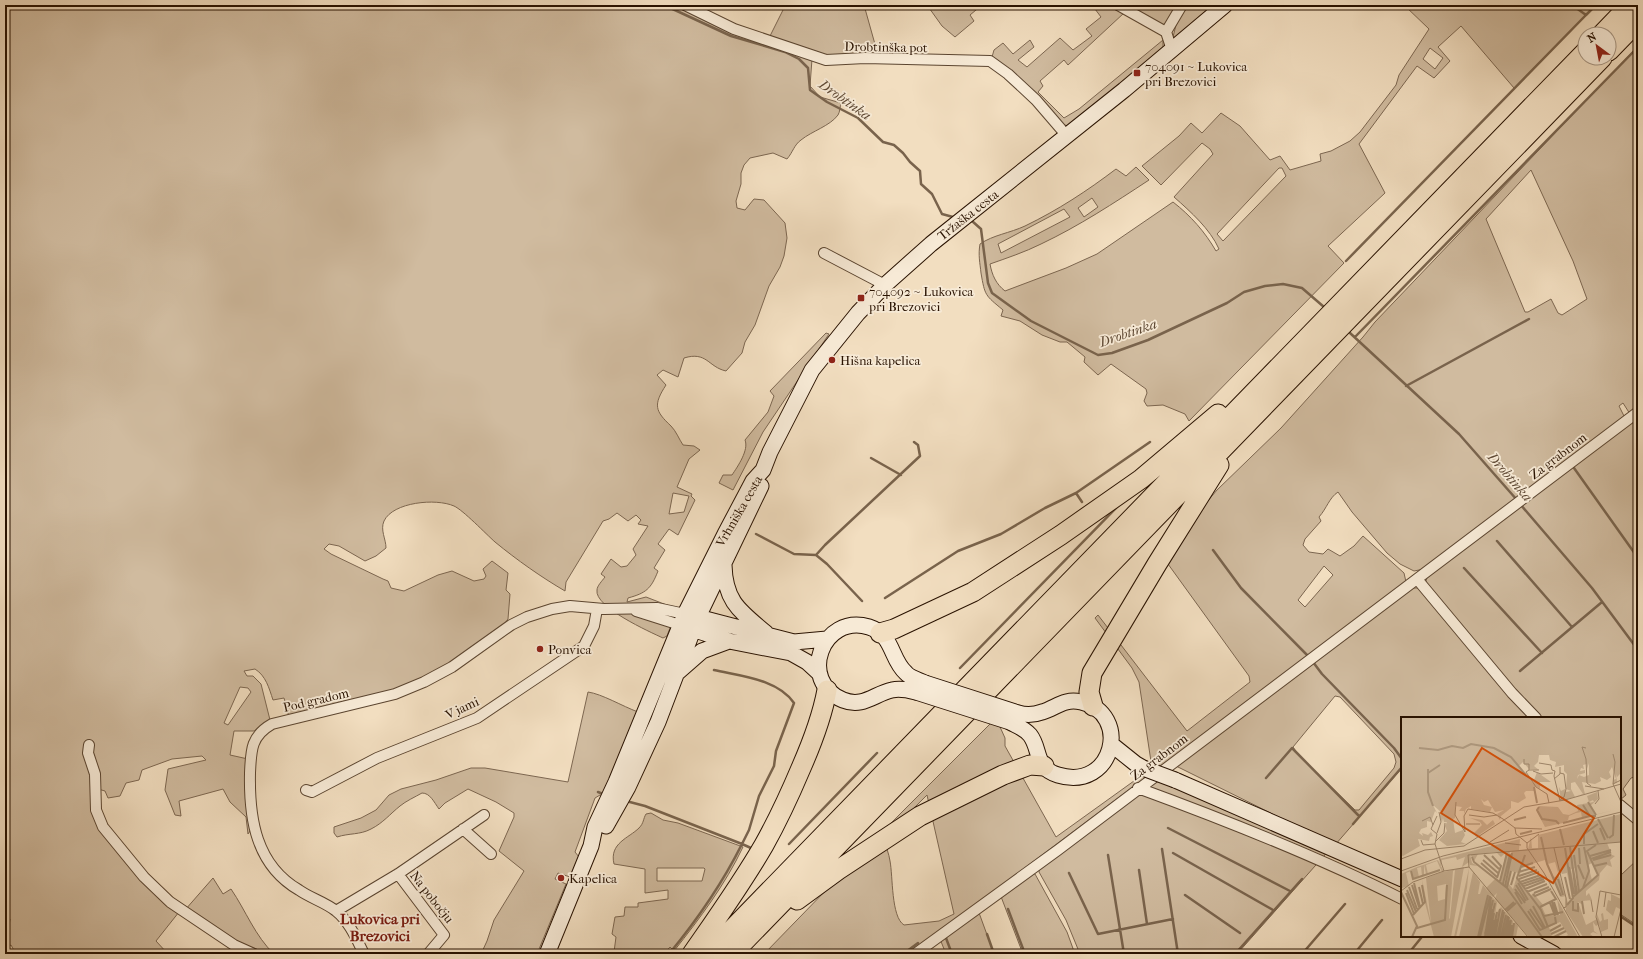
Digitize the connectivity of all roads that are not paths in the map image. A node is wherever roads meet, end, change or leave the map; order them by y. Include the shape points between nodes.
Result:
1 (685, 5) edge
2 (1118, 5) edge
3 (1182, 5) edge
4 (1225, 5) edge
5 (1630, 5) edge
6 (1638, 21) edge
7 (1610, 26) edge
8 (1166, 32) junction
9 (1617, 43) edge
10 (1172, 50) junction
11 (1577, 60) edge
12 (1594, 66) edge
13 (1066, 136) junction
14 (824, 253) dead end
15 (885, 286) junction
16 (1310, 335) junction
17 (1638, 412) edge
18 (1250, 421) junction
19 (763, 470) junction
20 (724, 565) junction
21 (1417, 578) junction
22 (597, 609) junction
23 (689, 621) junction
24 (880, 633) junction
25 (768, 635) junction
26 (827, 639) junction
27 (729, 641) junction
28 (678, 672) junction
29 (819, 673) junction
30 (920, 687) junction
31 (827, 690) junction
32 (1093, 706) junction
33 (1535, 717) edge
34 (1014, 718) junction
35 (1111, 744) junction
36 (89, 745) dead end
37 (1104, 762) junction
38 (1140, 766) junction
39 (1049, 770) junction
40 (622, 784) junction
41 (1138, 788) junction
42 (306, 790) dead end
43 (1621, 806) edge
44 (484, 815) dead end
45 (1638, 820) edge
46 (463, 829) junction
47 (491, 854) dead end
48 (398, 874) junction
49 (1401, 879) edge
50 (1401, 899) edge
51 (336, 911) junction
52 (1523, 937) edge
53 (736, 950) edge
54 (254, 954) edge
55 (364, 954) edge
56 (428, 954) edge
57 (547, 954) edge
58 (692, 954) edge
59 (708, 954) edge
60 (915, 954) edge
61 (1554, 954) edge

1 - 13 street, Drobtinška pot via 734,29 826,60 865,58 990,62 1019,84
2 - 8 street
3 - 8 street
4 - 10 main road, Tržaška cesta
5 - 7 highway
6 - 9 highway
8 - 10 street
10 - 13 main road, Tržaška cesta
11 - 16 highway
12 - 18 highway
13 - 15 main road, Tržaška cesta via 931,244
14 - 15 street
15 - 19 main road, Tržaška cesta via 858,313 812,370
16 - 24 highway via 1141,479 1061,535 973,592
16 - 59 highway
17 - 21 street, Za grabnom
18 - 32 highway via 1205,486 1092,673 1089,692
18 - 53 highway
19 - 20 main road, Vrhniška cesta via 763,482
19 - 23 main road, Vrhniška cesta via 753,481 724,534
20 - 23 main road, Vrhniška cesta
20 - 25 main road via 724,582 732,601
21 - 33 street via 1512,693
21 - 41 street, Za grabnom
22 - 23 street, Pod gradom via 657,608
22 - 42 street, V jami via 594,626 584,646 477,718 377,758 312,792
22 - 51 street, Pod gradom via 570,606 539,612 511,625 452,667 424,682 396,694 272,724 258,734 253,746 250,806 258,844 267,861 282,878 297,890
23 - 25 main road
23 - 27 main road
23 - 28 main road, Vrhniška cesta
23 - 40 main road, Vrhniška cesta
24 - 26 main road via 858,625 841,629
24 - 30 main road via 889,643 898,664
25 - 26 main road via 794,642
26 - 29 main road via 818,660
27 - 28 main road via 702,651
27 - 29 main road via 791,654 807,662
28 - 40 main road, Vrhniška cesta
29 - 31 main road
30 - 31 main road via 891,690 869,700 856,702 843,700
30 - 34 main road, bridge
31 - 58 highway via 824,708 809,748 764,845
32 - 34 main road via 1069,701 1042,712
32 - 35 main road via 1103,714 1109,726
34 - 39 main road via 1031,736 1040,760
35 - 37 main road via 1110,754
35 - 38 main road
36 - 54 street via 88,753 95,774 96,810 106,831 152,886 170,902 234,945
37 - 38 main road
37 - 39 main road via 1095,771 1071,778
38 - 49 main road, bridge
39 - 53 highway via 1030,766 1002,774 920,816 833,874
40 - 57 main road, Vrhniška cesta via 605,818 604,831 592,846
41 - 50 street via 1221,819 1366,881
41 - 60 street, Za grabnom
43 - 45 street
44 - 46 street, Na pobočju
46 - 47 street
46 - 48 street, Na pobočju
48 - 51 street, Na pobočju
48 - 56 street, Na pobočju via 444,935
51 - 55 street, Pod gradom via 346,922
52 - 61 main road

